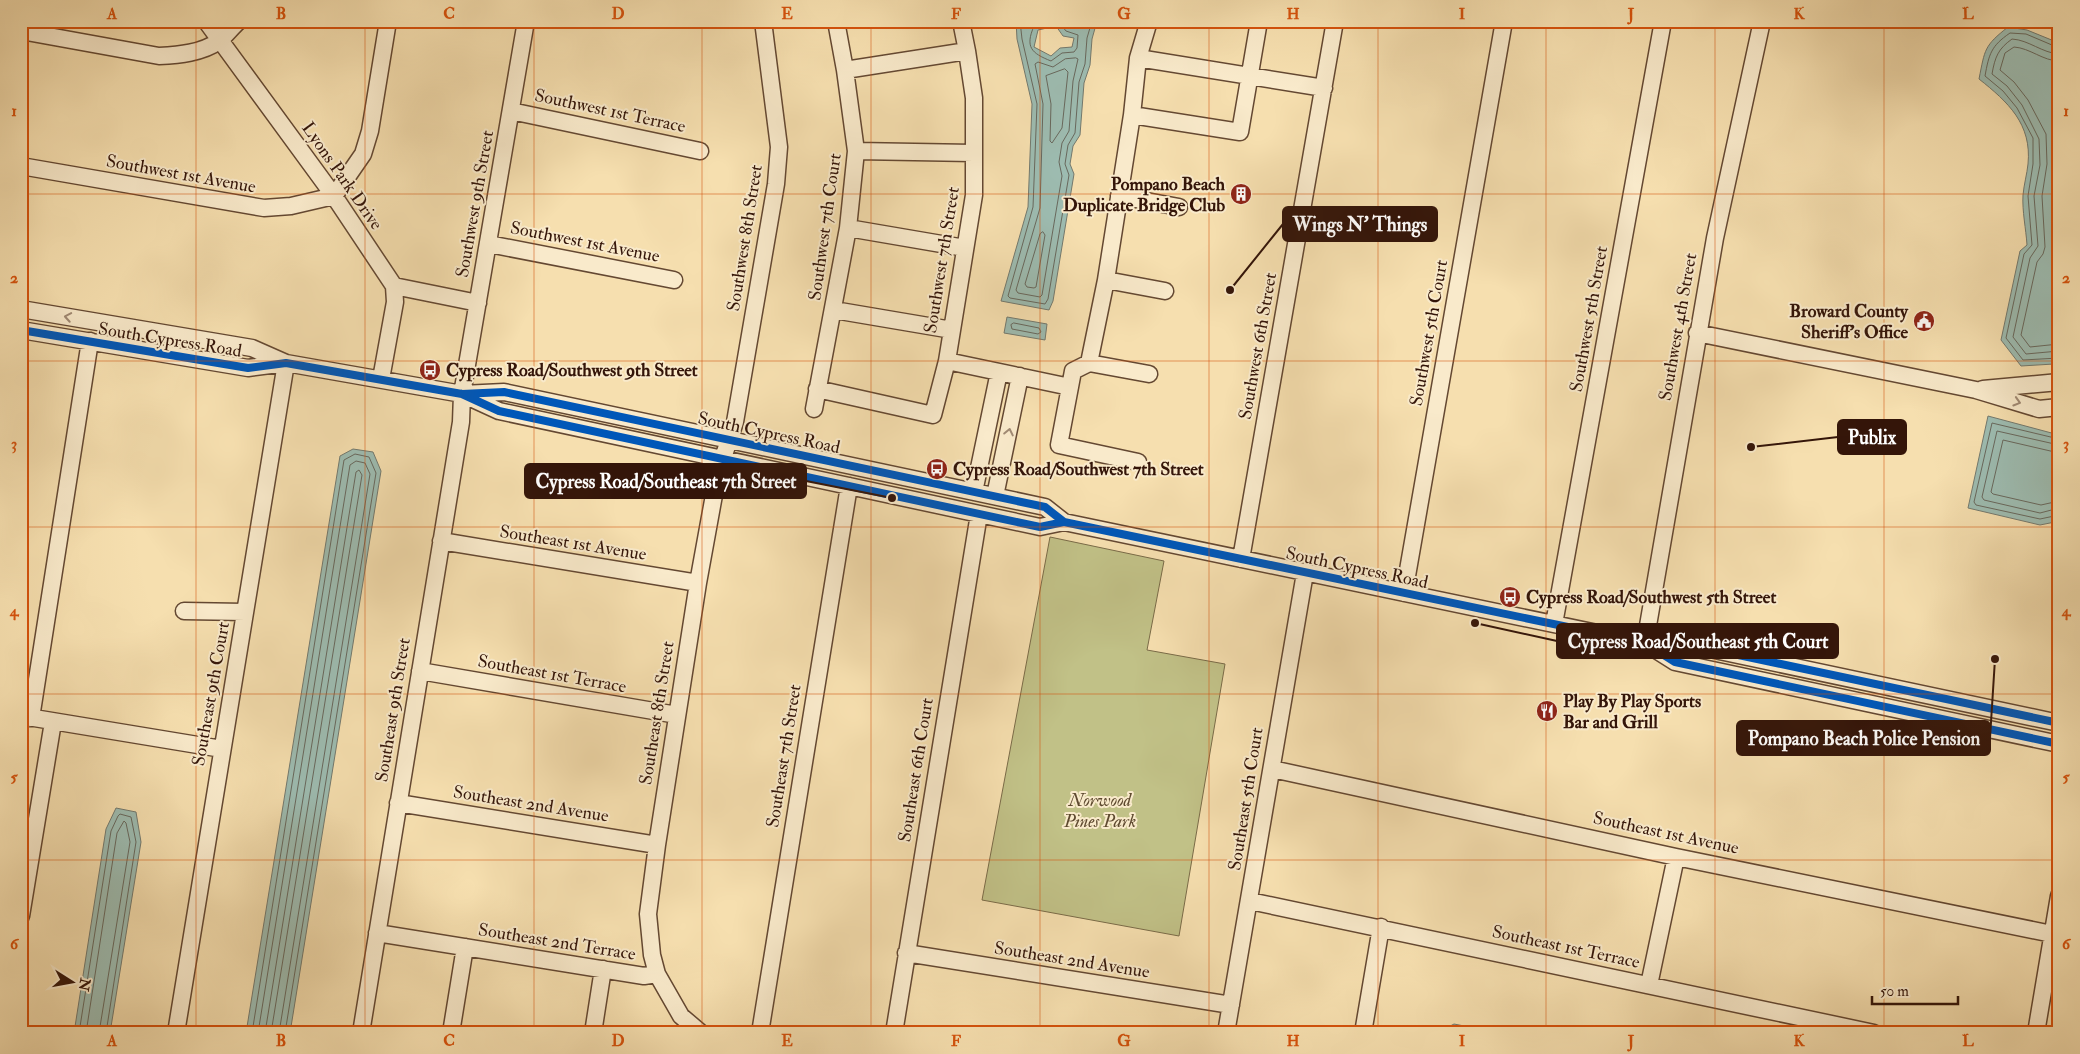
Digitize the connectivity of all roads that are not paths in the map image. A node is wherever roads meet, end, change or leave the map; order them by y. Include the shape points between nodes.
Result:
1 (206, 21) edge
2 (238, 21) edge
3 (388, 21) edge
4 (526, 21) edge
5 (764, 21) edge
6 (836, 21) edge
7 (961, 21) edge
8 (1149, 21) edge
9 (1259, 21) edge
10 (1335, 21) edge
11 (1504, 21) edge
12 (1663, 21) edge
13 (1762, 21) edge
14 (21, 32) edge
15 (219, 41) junction
16 (968, 51) junction
17 (1138, 58) junction
18 (845, 70) junction
19 (1250, 76) junction
20 (1324, 88) junction
21 (511, 111) junction
22 (1132, 115) junction
23 (700, 151) dead end
24 (856, 151) junction
25 (974, 153) junction
26 (21, 166) edge
27 (334, 196) junction
28 (1119, 196) junction
29 (1179, 207) dead end
30 (848, 228) junction
31 (489, 244) junction
32 (965, 248) junction
33 (674, 280) dead end
34 (1106, 280) junction
35 (394, 286) junction
36 (1164, 291) dead end
37 (478, 303) junction
38 (21, 310) edge
39 (834, 310) junction
40 (21, 330) edge
41 (952, 330) junction
42 (1697, 333) junction
43 (90, 342) junction
44 (947, 361) junction
45 (286, 363) junction
46 (1090, 363) junction
47 (999, 372) junction
48 (1149, 374) dead end
49 (1020, 376) junction
50 (381, 379) junction
51 (2059, 382) edge
52 (1070, 387) junction
53 (817, 389) junction
54 (1976, 390) junction
55 (462, 394) junction
56 (2059, 407) edge
57 (814, 409) dead end
58 (729, 440) junction
59 (723, 458) junction
60 (1138, 462) dead end
61 (849, 486) junction
62 (974, 492) junction
63 (995, 496) junction
64 (979, 514) junction
65 (1064, 522) junction
66 (441, 541) junction
67 (1241, 559) junction
68 (1305, 573) junction
69 (698, 584) junction
70 (1404, 593) junction
71 (184, 611) dead end
72 (245, 612) junction
73 (1554, 624) junction
74 (1645, 643) junction
75 (420, 672) junction
76 (677, 715) junction
77 (26, 717) edge
78 (53, 722) junction
79 (2059, 723) edge
80 (2059, 744) edge
81 (222, 749) junction
82 (1272, 769) junction
83 (398, 802) junction
84 (657, 844) junction
85 (1676, 857) junction
86 (1250, 900) junction
87 (2058, 907) edge
88 (21, 916) edge
89 (1381, 927) junction
90 (378, 933) junction
91 (2052, 934) junction
92 (465, 947) junction
93 (906, 953) junction
94 (603, 969) junction
95 (656, 974) junction
96 (1648, 985) junction
97 (1231, 1006) junction
98 (1837, 1029) edge
99 (176, 1033) edge
100 (361, 1033) edge
101 (451, 1033) edge
102 (593, 1033) edge
103 (701, 1033) edge
104 (760, 1033) edge
105 (894, 1033) edge
106 (1226, 1033) edge
107 (1363, 1033) edge
108 (1874, 1033) edge
109 (2036, 1033) edge

1 - 15 street, Lyons Park Drive
2 - 15 street
3 - 27 street via 368,138 363,154
4 - 21 street, Southwest 9th Street
5 - 58 street, Southwest 8th Street via 779,146 776,184 735,422
6 - 18 street, Southwest 7th Court
7 - 16 street, Southwest 7th Street
8 - 17 street
9 - 19 street
10 - 20 street, Southwest 6th Street
11 - 70 street, Southwest 5th Court
12 - 73 street, Southwest 5th Street
13 - 42 street, Southwest 4th Street
14 - 15 street via 159,56 200,50
15 - 27 street, Lyons Park Drive
16 - 18 street
16 - 25 street, Southwest 7th Street via 974,98
17 - 19 street
17 - 22 street
18 - 24 street, Southwest 7th Court
19 - 20 street
19 - 22 street via 1240,132
20 - 67 street, Southwest 6th Street
21 - 23 street, Southwest 1st Terrace
21 - 31 street, Southwest 9th Street
22 - 28 street
24 - 25 street
24 - 30 street, Southwest 7th Court
25 - 32 street, Southwest 7th Street via 974,195
26 - 27 street, Southwest 1st Avenue via 264,208 291,206
27 - 35 street, Lyons Park Drive
28 - 29 street
28 - 34 street
30 - 32 street
30 - 39 street, Southwest 7th Court
31 - 33 street, Southwest 1st Avenue
31 - 37 street, Southwest 9th Street
32 - 41 street, Southwest 7th Street
34 - 36 street
34 - 46 street
35 - 37 street
35 - 50 street via 395,302
37 - 55 street, Southwest 9th Street
45 -> 38 street, South Cypress Road via 252,348
39 - 41 street
39 - 53 street, Southwest 7th Court
40 - 43 street, South Cypress Road
41 - 44 street, Southwest 7th Street
42 - 54 street
42 - 74 street, Southwest 4th Street
43 - 45 street, South Cypress Road via 248,368
43 - 77 street
44 - 47 street
44 - 53 street, Southwest 7th Street via 933,415
45 - 50 street, South Cypress Road
45 - 72 street, Southeast 9th Court
46 - 48 street
46 - 52 street via 1073,371
47 - 49 street
47 - 62 street
49 - 52 street
63 -> 49 street
50 - 55 street, South Cypress Road
51 - 54 street
52 - 60 street via 1059,445
53 - 57 street, Southwest 7th Court
54 -> 56 street via 2039,409
55 - 58 street, South Cypress Road via 504,392
55 - 59 street, South Cypress Road via 500,411
55 - 66 street, Southeast 9th Street via 461,422
58 - 59 street, Southwest 8th Street
58 - 62 street, South Cypress Road
59 - 61 street, South Cypress Road
59 - 69 street, Southeast 8th Street
61 - 64 street, South Cypress Road
61 - 104 street, Southeast 7th Street
62 - 63 street, South Cypress Road
63 - 65 street, South Cypress Road via 1045,507
64 - 65 street, South Cypress Road via 1040,527
64 - 93 street, Southeast 6th Court
65 - 67 street, South Cypress Road
66 - 69 street, Southeast 1st Avenue
66 - 75 street, Southeast 9th Street
67 - 68 street, South Cypress Road
68 - 70 street, South Cypress Road
68 - 82 street, Southeast 5th Court
69 - 76 street, Southeast 8th Street
70 - 73 street, South Cypress Road
71 - 72 street
72 - 81 street, Southeast 9th Court
73 - 74 street, South Cypress Road
74 - 79 street, South Cypress Road via 1677,642
74 - 80 street, South Cypress Road via 1675,662
75 - 76 street, Southeast 1st Terrace
75 - 83 street, Southeast 9th Street
76 - 84 street, Southeast 8th Street
77 - 78 street
78 - 81 street
78 - 88 street
81 - 99 street, Southeast 9th Court
82 - 85 street, Southeast 1st Avenue
82 - 86 street, Southeast 5th Court
83 - 84 street, Southeast 2nd Avenue
83 - 90 street, Southeast 9th Street
84 - 95 street, Southeast 8th Street via 648,914
85 - 91 street, Southeast 1st Avenue
85 - 96 street
86 - 89 street, Southeast 1st Terrace
86 - 97 street, Southeast 5th Court
87 - 91 street
89 - 96 street, Southeast 1st Terrace
89 - 107 street
90 - 92 street, Southeast 2nd Terrace
90 - 100 street, Southeast 9th Street
91 - 109 street
92 - 94 street, Southeast 2nd Terrace
92 - 101 street
93 - 97 street, Southeast 2nd Avenue
93 - 105 street, Southeast 6th Court
94 - 95 street, Southeast 2nd Terrace via 644,976
94 - 102 street
95 - 103 street, Southeast 2nd Terrace via 681,1016
96 - 98 street, Southeast 1st Terrace
97 - 106 street, Southeast 5th Court
98 - 108 street, Southeast 1st Terrace

